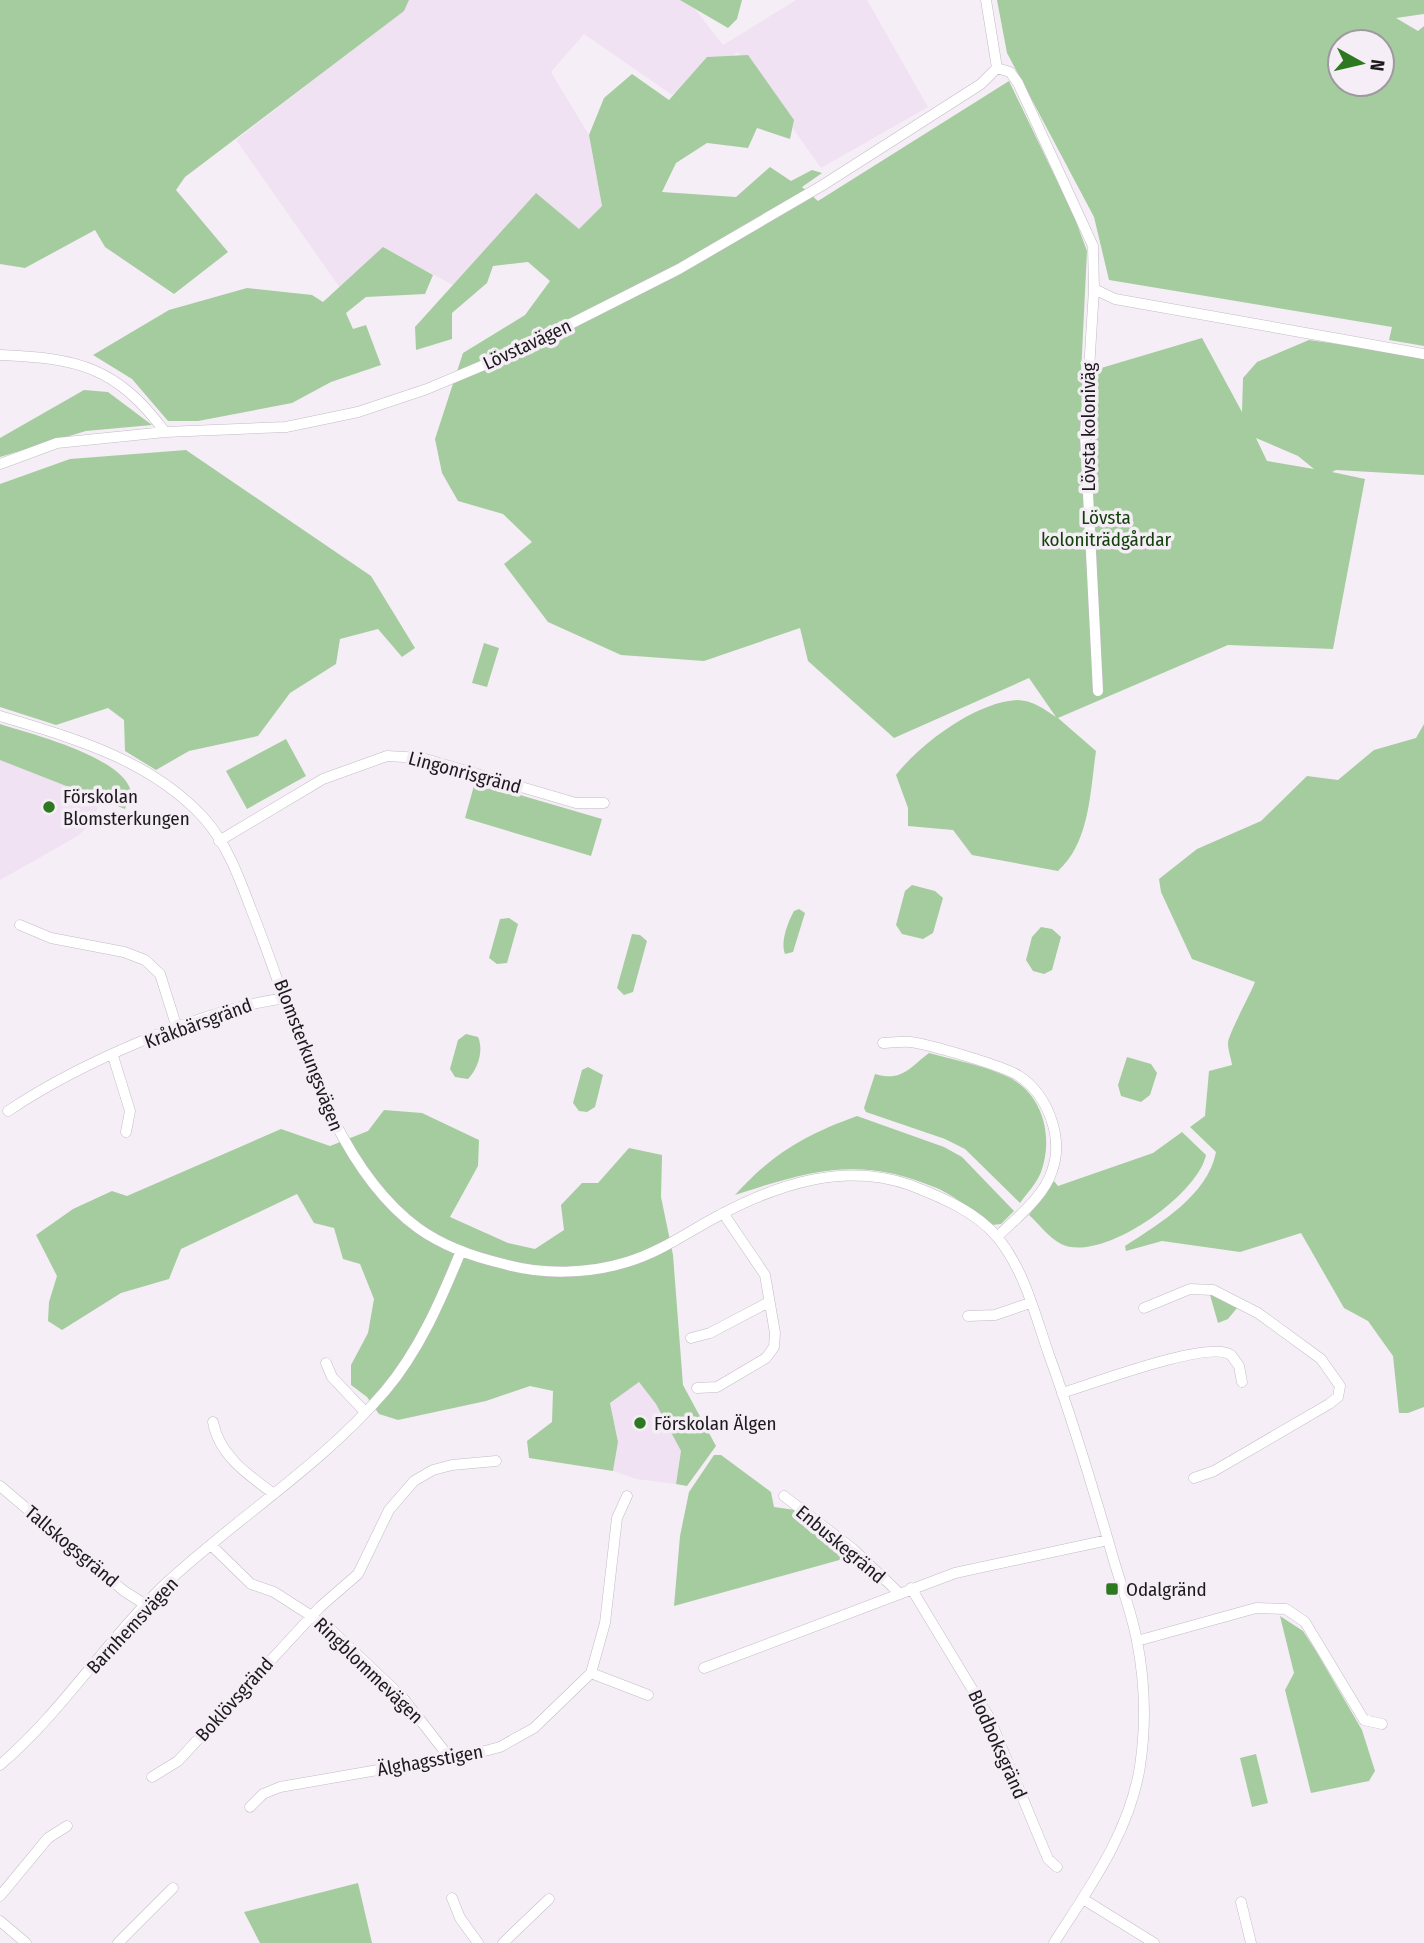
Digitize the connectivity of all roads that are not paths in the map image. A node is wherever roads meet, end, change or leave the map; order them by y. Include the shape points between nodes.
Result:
1 (986, 0) edge
2 (997, 68) junction
3 (1094, 289) junction
4 (1424, 354) edge
5 (0, 355) edge
6 (164, 432) junction
7 (0, 464) edge
8 (1098, 691) dead end
9 (0, 716) edge
10 (604, 803) dead end
11 (219, 841) junction
12 (20, 925) dead end
13 (286, 998) junction
14 (177, 1028) junction
15 (883, 1043) dead end
16 (113, 1056) junction
17 (8, 1111) dead end
18 (126, 1132) dead end
19 (723, 1213) junction
20 (997, 1237) junction
21 (461, 1251) junction
22 (769, 1301) junction
23 (1030, 1303) junction
24 (1144, 1308) dead end
25 (968, 1316) dead end
26 (691, 1338) dead end
27 (326, 1363) dead end
28 (1242, 1382) dead end
29 (697, 1388) dead end
30 (1062, 1393) junction
31 (365, 1412) junction
32 (213, 1422) dead end
33 (496, 1461) dead end
34 (1194, 1478) dead end
35 (0, 1486) edge
36 (274, 1494) junction
37 (627, 1496) dead end
38 (784, 1496) dead end
39 (1108, 1540) junction
40 (212, 1546) junction
41 (912, 1588) junction
42 (898, 1592) junction
43 (146, 1605) junction
44 (313, 1614) junction
45 (1137, 1641) junction
46 (704, 1668) dead end
47 (591, 1673) junction
48 (648, 1695) dead end
49 (1382, 1724) dead end
50 (449, 1757) junction
51 (0, 1765) edge
52 (152, 1777) dead end
53 (250, 1807) dead end
54 (67, 1826) dead end
55 (1057, 1867) dead end
56 (173, 1888) dead end
57 (0, 1896) edge
58 (453, 1898) dead end
59 (549, 1899) dead end
60 (1083, 1899) junction
61 (1241, 1902) dead end
62 (0, 1921) edge
63 (1056, 1940) edge
64 (26, 1943) edge
65 (118, 1943) edge
66 (478, 1943) edge
67 (503, 1943) edge
68 (1154, 1943) edge
69 (1251, 1943) edge

1 - 2 street
2 - 3 street, Lövsta koloniväg via 1010,72 1017,83 1070,192 1093,246
2 - 6 street, Lövstavägen via 981,84 824,185 679,269 517,351 358,412 286,426
3 - 4 street via 1115,299
3 - 8 street, Lövsta koloniväg via 1085,434
5 - 6 street via 71,361 114,380 139,399
6 - 7 street, Lövstavägen via 57,443
9 - 11 street, Blomsterkungsvägen via 127,760 204,818
10 - 11 street, Lingonrisgränd via 576,803 422,758 387,756 323,779
11 - 13 street, Blomsterkungsvägen via 232,861
12 - 14 street via 51,938 142,958 160,974
13 - 14 street, Kråkbärsgränd via 223,1011
13 - 21 street, Blomsterkungsvägen via 340,1138 400,1212 419,1229
14 - 16 street, Kråkbärsgränd
15 - 20 street via 912,1042 1018,1075 1047,1108 1055,1129 1052,1172 1023,1212
16 - 17 street, Kråkbärsgränd
16 - 18 street via 130,1111
19 - 20 street, Blomsterkungsvägen via 785,1186 856,1174 903,1183 946,1200 977,1218
19 - 21 street, Blomsterkungsvägen via 660,1249 603,1268 515,1268
19 - 22 street via 765,1275
20 - 23 street, Blomsterkungsvägen via 1016,1266
21 - 31 street, Barnhemsvägen via 411,1353
22 - 26 street via 710,1333
22 - 29 street via 775,1333 772,1352 717,1387
23 - 25 street via 995,1315
23 - 30 street, Blomsterkungsvägen
24 - 34 street via 1190,1289 1213,1290 1258,1313 1321,1359 1340,1387 1338,1397 1329,1404
27 - 31 street via 332,1377
28 - 30 street via 1231,1355 1212,1349
30 - 39 street, Blomsterkungsvägen
31 - 36 street, Barnhemsvägen
32 - 36 street via 226,1453
33 - 44 street, Boklövsgränd via 452,1465 414,1481 389,1510 358,1574
35 - 43 street, Tallskogsgränd
36 - 40 street, Barnhemsvägen
37 - 47 street, Älghagsstigen via 618,1518 605,1623
38 - 42 street, Enbuskegränd via 853,1549
39 - 41 street via 955,1573
39 - 45 street, Blomsterkungsvägen
40 - 43 street, Barnhemsvägen
40 - 44 street, Ringblommevägen via 251,1584
41 - 42 street
41 - 55 street, Blodboksgränd via 989,1717 1048,1859
42 - 46 street
43 - 51 street, Barnhemsvägen via 47,1719
44 - 50 street, Ringblommevägen via 403,1698
44 - 52 street, Boklövsgränd via 178,1761
45 - 49 street via 1256,1608 1286,1609 1305,1622 1364,1720
45 - 60 street, Blomsterkungsvägen via 1143,1696 1140,1769 1120,1832
47 - 48 street
47 - 50 street, Älghagsstigen via 549,1716 517,1739
50 - 53 street, Älghagsstigen via 280,1787 263,1794
54 - 57 street via 48,1838
56 - 65 street
58 - 66 street via 460,1918
59 - 67 street
60 - 63 street, Blomsterkungsvägen
60 - 68 street
61 - 69 street
62 - 64 street

